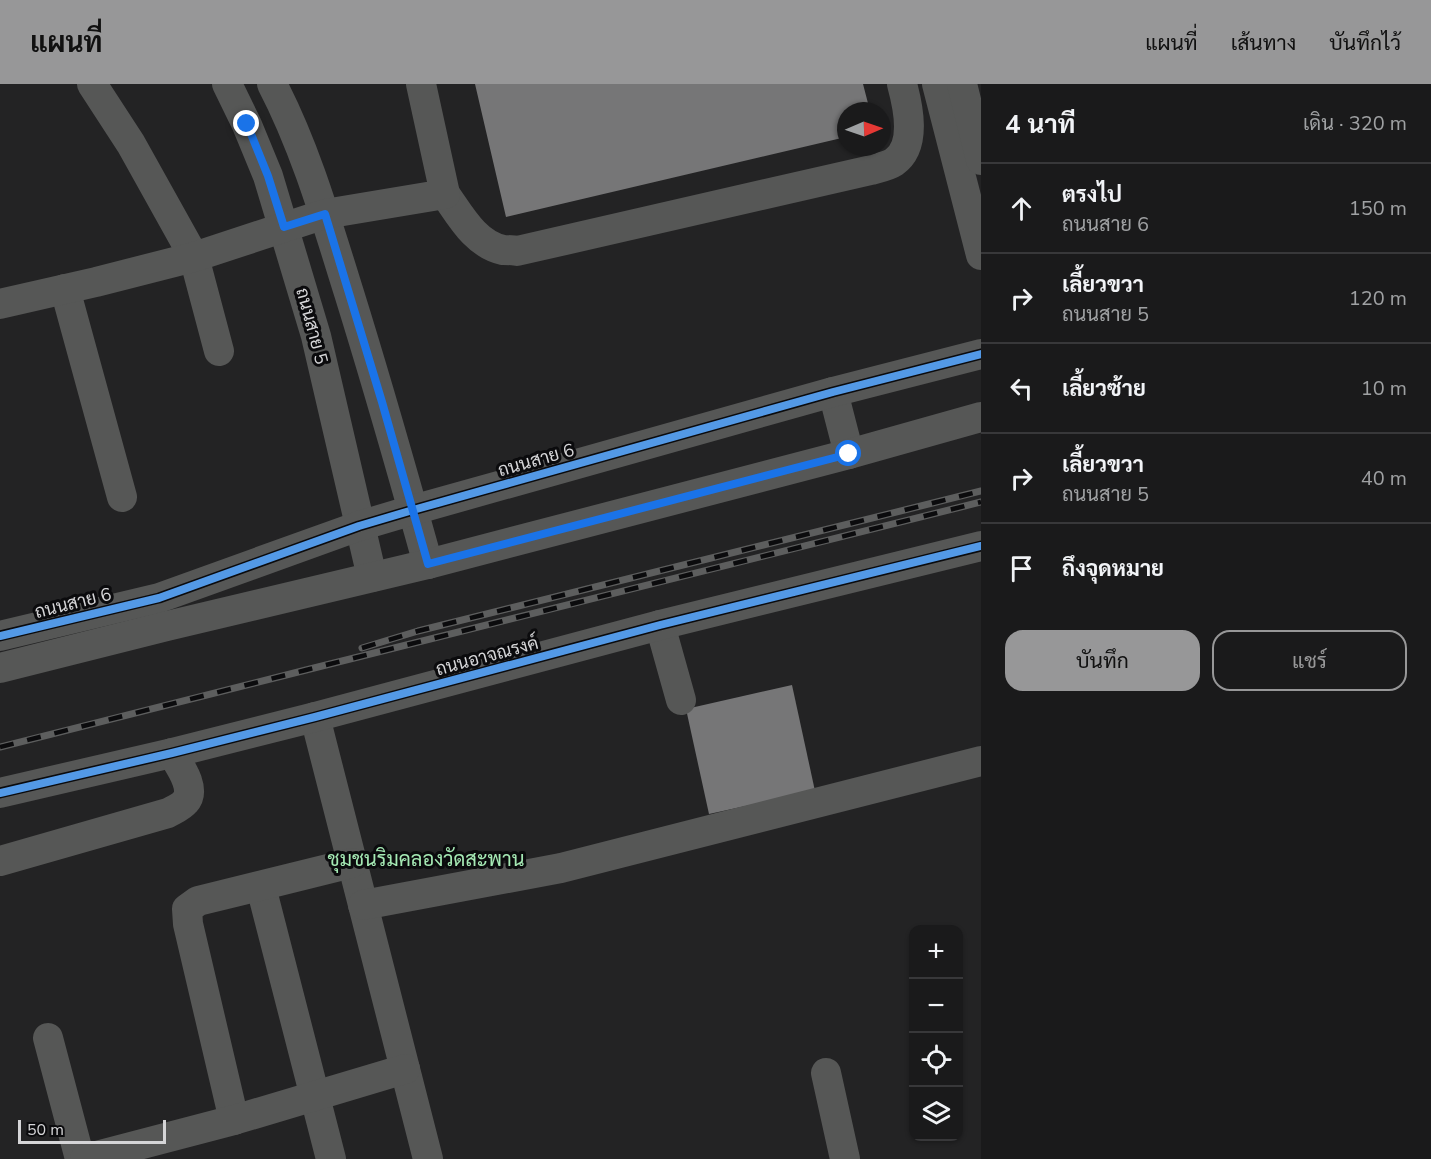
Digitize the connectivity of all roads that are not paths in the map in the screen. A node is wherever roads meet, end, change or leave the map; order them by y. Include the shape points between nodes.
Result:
1 (92, 84) edge
2 (227, 84) edge
3 (272, 84) edge
4 (421, 84) edge
5 (902, 84) edge
6 (937, 84) edge
7 (962, 84) edge
8 (974, 164) edge
9 (445, 194) junction
10 (325, 214) junction
11 (284, 227) junction
12 (981, 255) edge
13 (194, 257) junction
14 (65, 289) junction
15 (0, 304) edge
16 (219, 351) dead end
17 (981, 354) edge
18 (833, 392) junction
19 (981, 417) edge
20 (849, 454) junction
21 (122, 497) dead end
22 (413, 510) junction
23 (359, 526) junction
24 (981, 546) edge
25 (428, 564) junction
26 (372, 577) junction
27 (163, 612) junction
28 (660, 625) junction
29 (0, 636) edge
30 (0, 668) edge
31 (681, 700) dead end
32 (315, 717) junction
33 (172, 753) junction
34 (981, 761) edge
35 (0, 793) edge
36 (0, 861) edge
37 (352, 863) junction
38 (261, 886) junction
39 (363, 905) junction
40 (48, 1038) dead end
41 (405, 1069) junction
42 (826, 1073) dead end
43 (315, 1095) junction
44 (234, 1120) junction
45 (80, 1159) edge
46 (85, 1159) edge
47 (331, 1159) edge
48 (428, 1159) edge
49 (843, 1159) edge

1 - 13 street via 131,144
2 - 11 street, ถนนสาย 5 via 268,176
3 - 10 street
4 - 9 street
5 - 9 street via 908,105 909,134 904,151 894,162 871,170 517,251 484,242
6 - 8 street
7 - 8 street
8 - 12 street
9 - 10 street
10 - 11 street
10 - 22 street
11 - 13 street
11 - 23 street, ถนนสาย 5 via 316,336
13 - 14 street
13 - 16 street
14 - 15 street
14 - 21 street
17 - 18 street, ถนนสาย 6
18 - 20 street
18 - 22 street, ถนนสาย 6
19 - 20 street, ถนนสาย 6
20 - 25 street, ถนนสาย 6
22 - 23 street, ถนนสาย 6
22 - 25 street
23 - 26 street, ถนนสาย 5
23 - 27 street, ถนนสาย 6
24 - 28 street, ถนนอาจณรงค์
25 - 26 street, ถนนสาย 6
26 - 27 street, ถนนสาย 6
27 - 29 street, ถนนสาย 6
27 - 30 street, ถนนสาย 6
28 - 31 street
28 - 32 street, ถนนอาจณรงค์
32 - 33 street, ถนนอาจณรงค์
32 - 37 street
33 - 35 street, ถนนอาจณรงค์
33 - 36 street via 189,785 186,802 168,813
34 - 39 street via 561,868
37 - 38 street
37 - 39 street
38 - 43 street
38 - 44 street via 198,901 187,909
39 - 41 street
40 - 45 street
41 - 43 street
41 - 48 street
42 - 49 street
43 - 44 street
43 - 47 street
44 - 46 street

